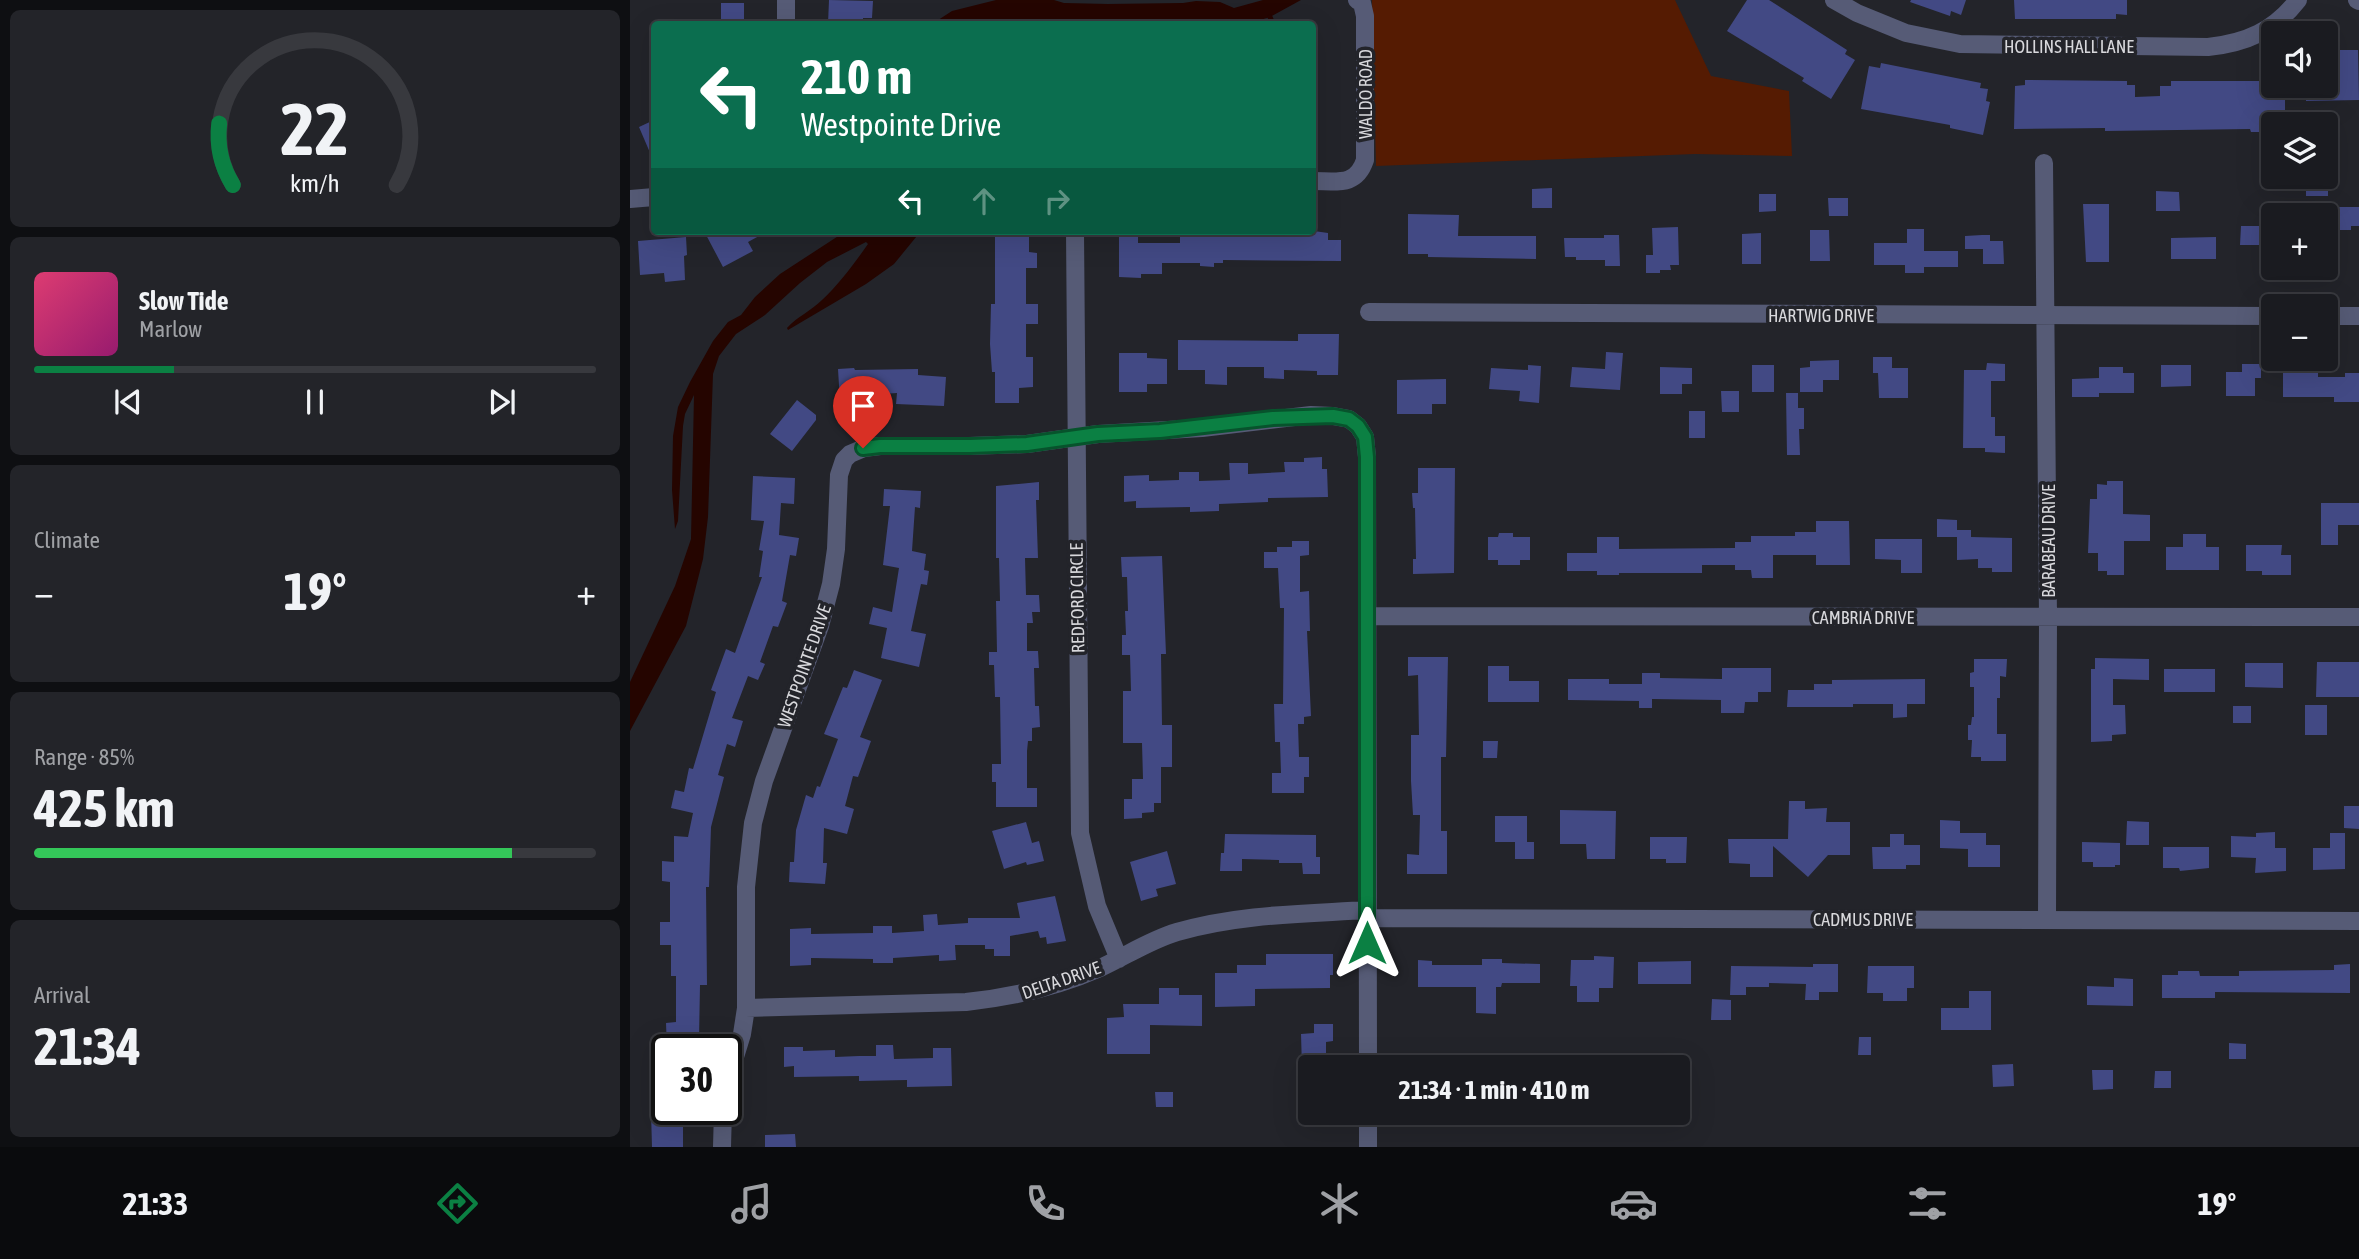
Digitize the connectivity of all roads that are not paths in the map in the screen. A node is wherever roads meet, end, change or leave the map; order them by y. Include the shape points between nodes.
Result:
1 (786, 0) edge
2 (1357, 0) edge
3 (1834, 0) edge
4 (2298, 0) edge
5 (786, 21) edge
6 (2045, 163) dead end
7 (1316, 181) edge
8 (651, 197) edge
9 (630, 199) edge
10 (1075, 235) edge
11 (1369, 312) dead end
12 (2047, 315) junction
13 (2261, 316) edge
14 (2338, 316) edge
15 (2359, 316) edge
16 (1076, 437) junction
17 (1367, 616) junction
18 (2359, 617) edge
19 (2048, 618) junction
20 (1367, 914) junction
21 (2047, 919) junction
22 (2359, 921) edge
23 (1119, 958) junction
24 (746, 1007) junction
25 (742, 1034) edge
26 (1368, 1055) edge
27 (723, 1125) edge
28 (1368, 1125) edge
29 (722, 1147) edge
30 (1368, 1147) edge

1 - 5 street
2 - 7 street, WALDO ROAD via 1362,3 1365,20 1365,160 1358,176
3 - 4 street, HOLLINS HALL LANE via 1894,29 1974,46 2207,47 2260,34
6 - 12 street, BARABEAU DRIVE
8 - 9 street
10 - 16 street, REDFORD CIRCLE
11 - 12 street, HARTWIG DRIVE
12 - 13 street, HARTWIG DRIVE
12 - 19 street, BARABEAU DRIVE
14 - 15 street
16 - 17 street, WESTPOINTE DRIVE via 1273,418 1349,419 1365,437 1367,457
16 - 23 street, REDFORD CIRCLE via 1080,832 1097,906
16 - 24 street, WESTPOINTE DRIVE via 1027,444 880,446 863,448 844,460 829,594 753,823 746,887
17 - 19 street, CAMBRIA DRIVE
17 - 20 street
18 - 19 street, CAMBRIA DRIVE
19 - 21 street, BARABEAU DRIVE
20 - 21 street, CADMUS DRIVE
20 - 23 street, DELTA DRIVE via 1258,916 1217,922 1163,937
20 - 26 street
21 - 22 street, CADMUS DRIVE
23 - 24 street, DELTA DRIVE via 1065,982 1001,998
24 - 25 street, WESTPOINTE DRIVE
27 - 29 street
28 - 30 street

